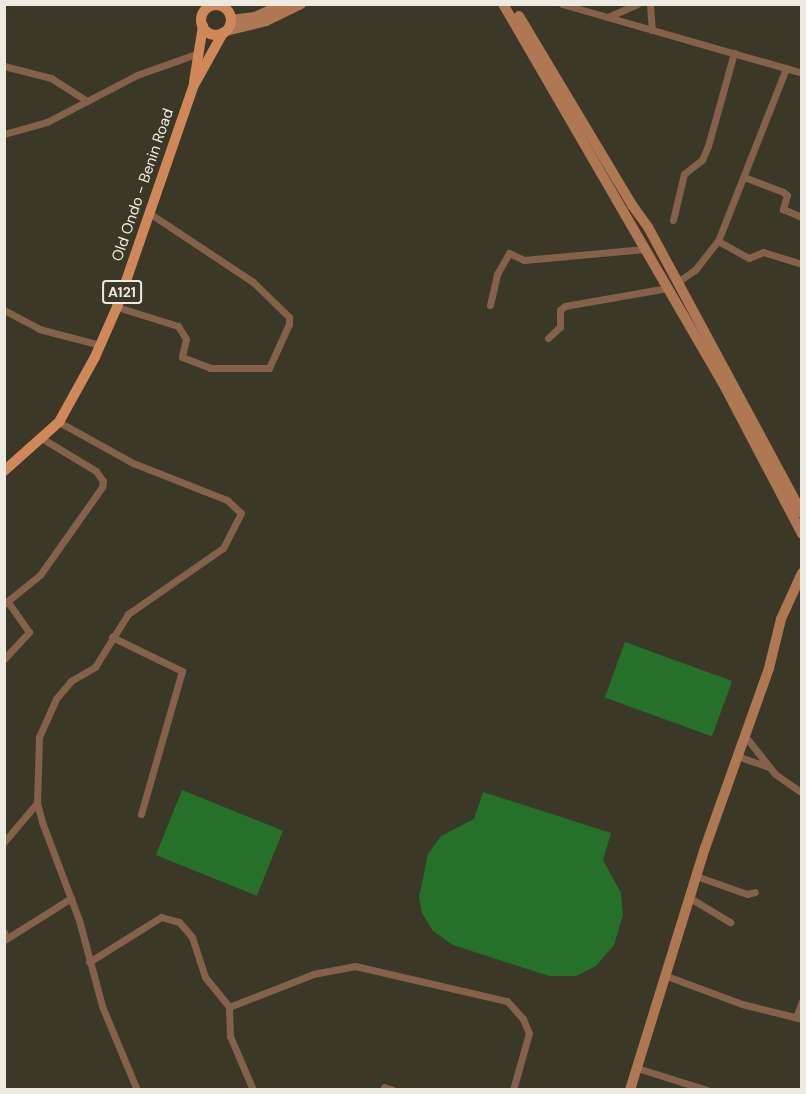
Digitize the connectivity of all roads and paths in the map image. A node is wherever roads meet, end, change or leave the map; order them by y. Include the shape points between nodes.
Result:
1 (283, 4) edge
2 (301, 4) edge
3 (503, 4) edge
4 (512, 4) edge
5 (637, 4) edge
6 (650, 4) edge
7 (222, 5) edge
8 (565, 5) edge
9 (203, 8) edge
10 (608, 17) junction
11 (231, 20) junction
12 (202, 26) junction
13 (652, 30) junction
14 (224, 32) junction
15 (734, 53) junction
16 (196, 54) junction
17 (4, 66) edge
18 (786, 68) junction
19 (801, 73) edge
20 (194, 85) junction
21 (87, 101) junction
22 (5, 136) edge
23 (744, 177) junction
24 (149, 213) junction
25 (801, 217) edge
26 (673, 220) dead end
27 (718, 241) junction
28 (645, 249) junction
29 (801, 264) edge
30 (679, 280) junction
31 (667, 288) junction
32 (490, 305) dead end
33 (117, 307) junction
34 (4, 310) edge
35 (548, 338) dead end
36 (99, 345) junction
37 (59, 422) junction
38 (43, 439) junction
39 (4, 471) edge
40 (801, 513) edge
41 (801, 534) edge
42 (801, 573) edge
43 (6, 603) edge
44 (112, 637) junction
45 (4, 659) edge
46 (745, 736) junction
47 (737, 756) junction
48 (769, 767) junction
49 (801, 793) edge
50 (37, 803) junction
51 (141, 814) dead end
52 (4, 842) edge
53 (696, 876) junction
54 (755, 892) dead end
55 (71, 898) junction
56 (690, 898) junction
57 (730, 922) dead end
58 (4, 932) edge
59 (89, 962) junction
60 (664, 975) junction
61 (801, 1000) edge
62 (229, 1007) junction
63 (799, 1018) edge
64 (637, 1068) junction
65 (384, 1087) dead end
66 (137, 1089) edge
67 (253, 1089) edge
68 (393, 1089) edge
69 (513, 1089) edge
70 (630, 1089) edge
71 (707, 1089) edge

1 - 11 street via 255,17
2 - 14 street via 266,21
3 - 28 street
4 - 30 street
5 - 10 street
6 - 13 street
7 - 9 main road, Old Ondo - Benin Road
7 - 11 main road, Old Ondo - Benin Road
8 - 10 street
9 - 12 main road, Old Ondo - Benin Road
10 - 13 street
11 - 14 main road, Old Ondo - Benin Road
12 - 14 main road via 209,33
12 - 16 main road, Old Ondo - Benin Road / A121
13 - 15 street
14 - 20 main road, Old Ondo - Benin Road / A121
15 - 18 street
15 - 26 street via 708,146 702,160 684,174
16 - 20 main road, Old Ondo - Benin Road / A121
16 - 21 street via 137,75
17 - 21 street via 51,78
18 - 19 street
18 - 23 street
20 - 24 main road, Old Ondo - Benin Road / A121
21 - 22 street via 47,122
23 - 25 street via 783,192 787,195 783,209
23 - 27 street
24 - 33 main road, Old Ondo - Benin Road / A121
24 - 33 street via 260,287 289,317 289,324 269,368 210,368 182,357 186,339 178,326
27 - 29 street via 749,258 763,252
27 - 30 street via 695,270
28 - 31 street
28 - 32 street via 524,260 509,253 497,274
30 - 40 street
31 - 35 street via 564,306 560,310 561,327
31 - 41 street via 726,389
33 - 36 main road, Old Ondo - Benin Road / A121
34 - 36 street via 39,329
36 - 37 main road, Old Ondo - Benin Road / A121
37 - 38 main road, Old Ondo - Benin Road / A121
37 - 44 street via 133,463 227,500 241,513 224,548 128,614
38 - 39 main road, Old Ondo - Benin Road / A121
38 - 43 street via 96,471 103,481 102,487 40,575
42 - 46 street via 781,619
43 - 45 street via 29,632
44 - 50 street via 95,667 65,687 45,717 36,760
44 - 51 street via 182,671
46 - 47 street
46 - 48 street
47 - 48 street
47 - 53 street
48 - 49 street
50 - 52 street
50 - 55 street
53 - 54 street via 747,894
53 - 56 street
55 - 58 street via 6,939
55 - 59 street
56 - 57 street
56 - 60 street
59 - 62 street via 161,917 180,922 192,937 205,977
59 - 66 street via 115,1042
60 - 63 street via 742,1004
60 - 64 street
61 - 63 street
62 - 67 street via 230,1036
62 - 69 street via 313,974 355,966 507,1001 523,1019 529,1034
64 - 70 street
64 - 71 street
65 - 68 street

